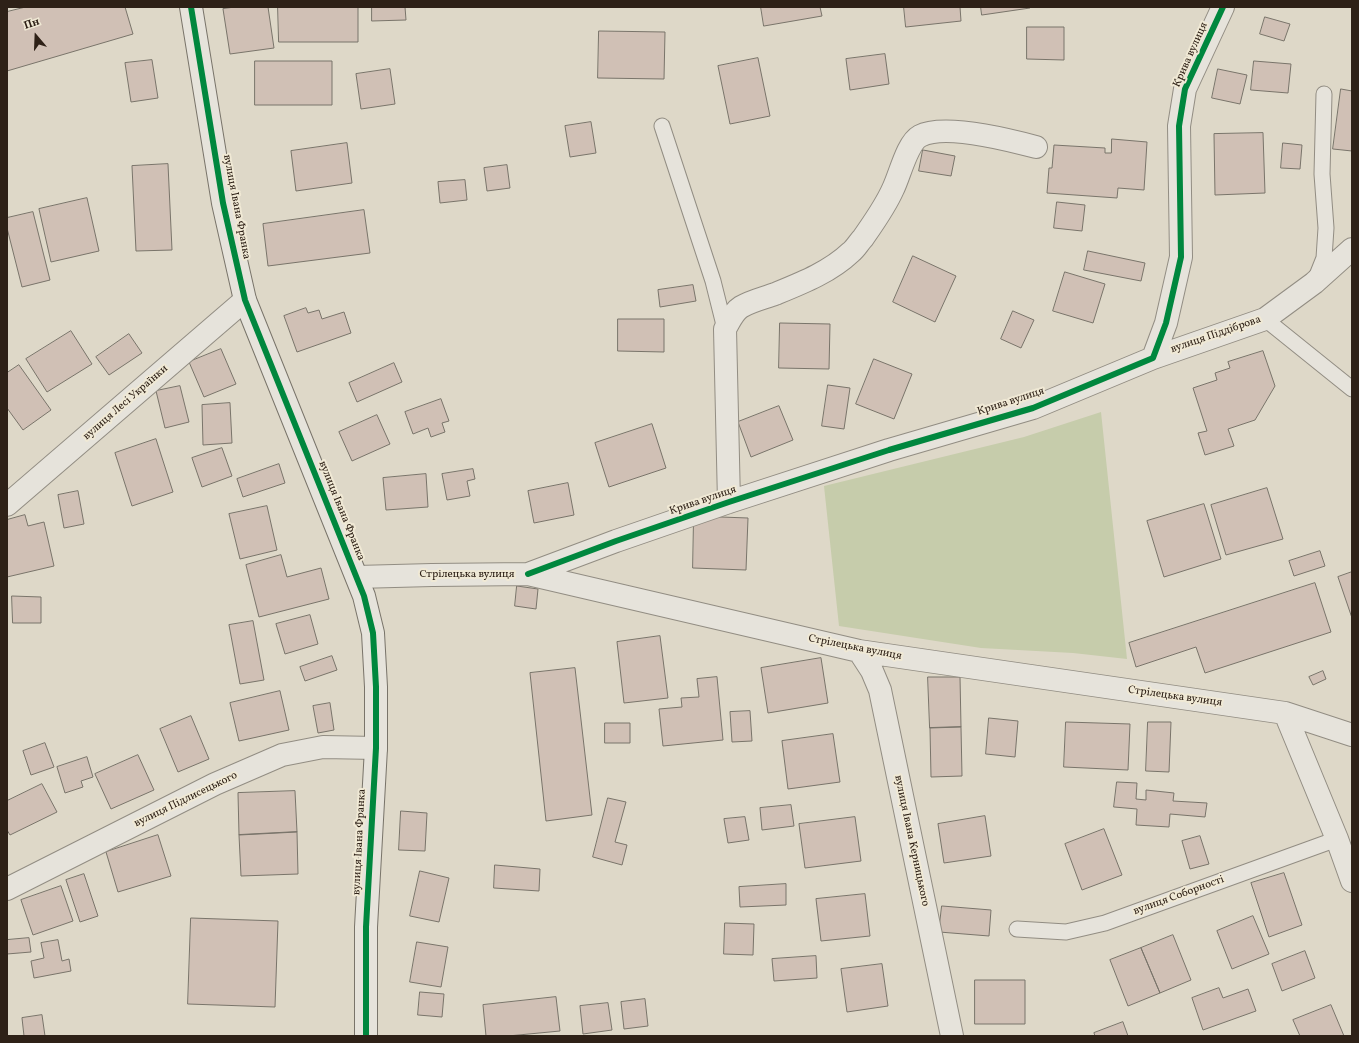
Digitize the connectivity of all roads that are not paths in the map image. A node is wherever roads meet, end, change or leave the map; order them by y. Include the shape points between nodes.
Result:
1 (191, 7) edge
2 (1223, 7) edge
3 (1324, 94) dead end
4 (662, 126) dead end
5 (1036, 147) dead end
6 (1352, 249) edge
7 (1314, 283) junction
8 (245, 300) junction
9 (1265, 319) junction
10 (725, 329) junction
11 (1153, 358) junction
12 (1352, 389) edge
13 (729, 502) junction
14 (7, 505) edge
15 (528, 574) junction
16 (357, 577) junction
17 (859, 651) junction
18 (1285, 713) junction
19 (1352, 735) edge
20 (376, 748) junction
21 (1336, 839) junction
22 (1352, 880) edge
23 (7, 889) edge
24 (1017, 929) dead end
25 (366, 1036) edge
26 (952, 1036) edge

1 - 8 street, вулиця Івана Франка via 223,203
2 - 11 street, Крива вулиця via 1185,89 1179,126 1181,257 1166,323
3 - 7 lane via 1322,174 1326,228 1324,258
4 - 10 lane via 714,281
5 - 10 street via 989,136 955,132 929,132 920,136 912,142 894,189 876,220 852,252 824,273 741,307 734,313
6 - 7 street, вулиця Піддіброва
7 - 9 street, вулиця Піддіброва
8 - 14 street, вулиця Лесі Українки
8 - 16 street, вулиця Івана Франка
9 - 11 street, вулиця Піддіброва
9 - 12 lane
10 - 13 street, Крива вулиця
11 - 13 street, Крива вулиця via 1033,408 889,450
13 - 15 street, Крива вулиця
15 - 16 street, Стрілецька вулиця
15 - 17 street, Стрілецька вулиця
16 - 20 street, вулиця Івана Франка via 373,633
17 - 18 street, Стрілецька вулиця
17 - 26 street, вулиця Івана Керницького via 880,690
18 - 19 street, Стрілецька вулиця
18 - 21 street
20 - 23 street, вулиця Підлисецького via 323,747 282,755 215,784
20 - 25 street, вулиця Івана Франка via 366,927
21 - 22 street
21 - 24 lane, вулиця Соборності via 1105,923 1066,932

